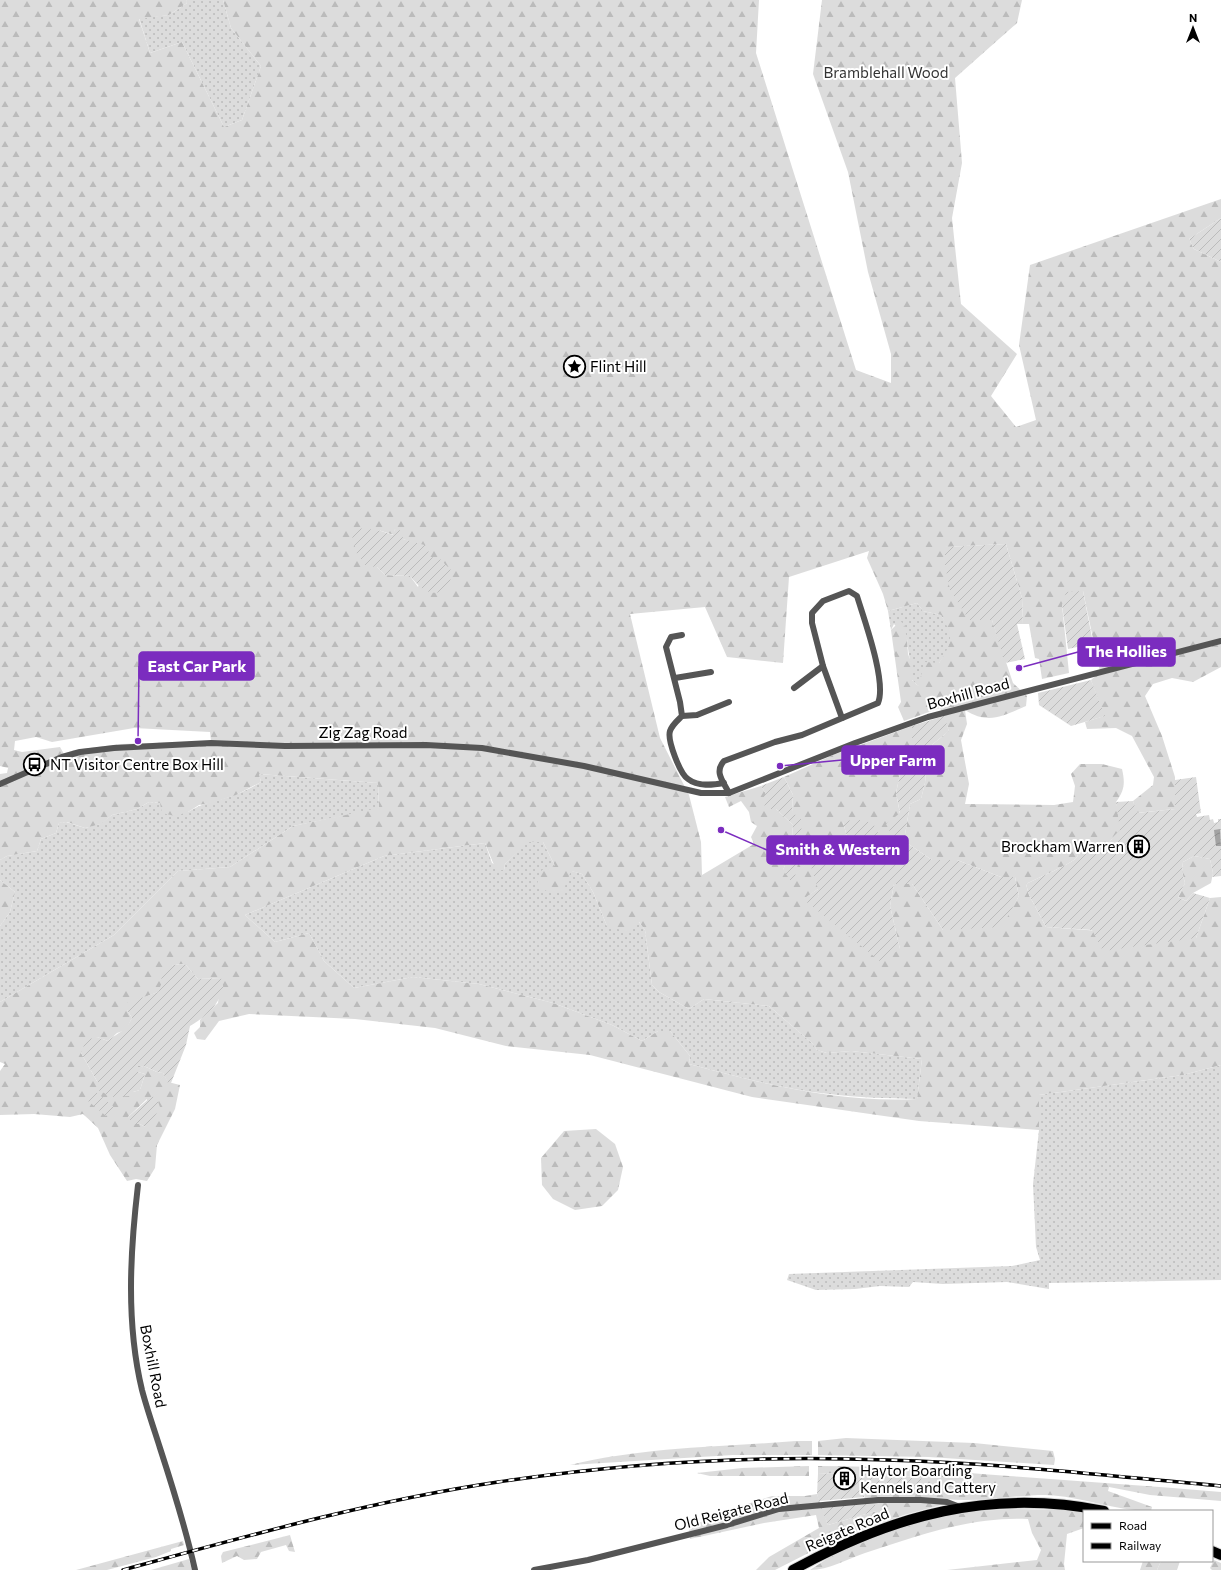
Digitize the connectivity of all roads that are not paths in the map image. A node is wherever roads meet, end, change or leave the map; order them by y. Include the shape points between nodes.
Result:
1 (682, 635) dead end
2 (1221, 641) edge
3 (823, 666) junction
4 (711, 672) dead end
5 (675, 678) junction
6 (794, 688) dead end
7 (730, 702) dead end
8 (682, 716) junction
9 (842, 718) junction
10 (724, 783) junction
11 (0, 784) edge
12 (729, 792) junction
13 (138, 1185) dead end
14 (960, 1507) junction
15 (1097, 1510) edge
16 (195, 1570) edge
17 (534, 1570) edge
18 (793, 1570) edge

1 - 5 street via 671,637 666,647
2 - 12 street, Boxhill Road via 928,717
3 - 6 street
3 - 9 street
3 - 9 street via 812,623 812,613 823,601 849,591 857,596 868,631 881,696 878,703
4 - 5 street
5 - 8 street
7 - 8 street via 697,715
8 - 10 street via 670,730 669,738 681,772 699,784
9 - 10 street via 802,735 724,761 719,766
10 - 12 street
11 - 12 street, Zig Zag Road via 62,757 114,748 211,743 299,746 426,745 482,748 584,766 701,793
13 - 16 street, Boxhill Road via 131,1264 131,1309 135,1351 142,1390
14 - 15 main road, Reigate Road via 1004,1503 1049,1503
14 - 17 street, Old Reigate Road via 947,1502 878,1500 779,1509 727,1525 588,1560
14 - 18 main road, Reigate Road via 896,1523 840,1545

